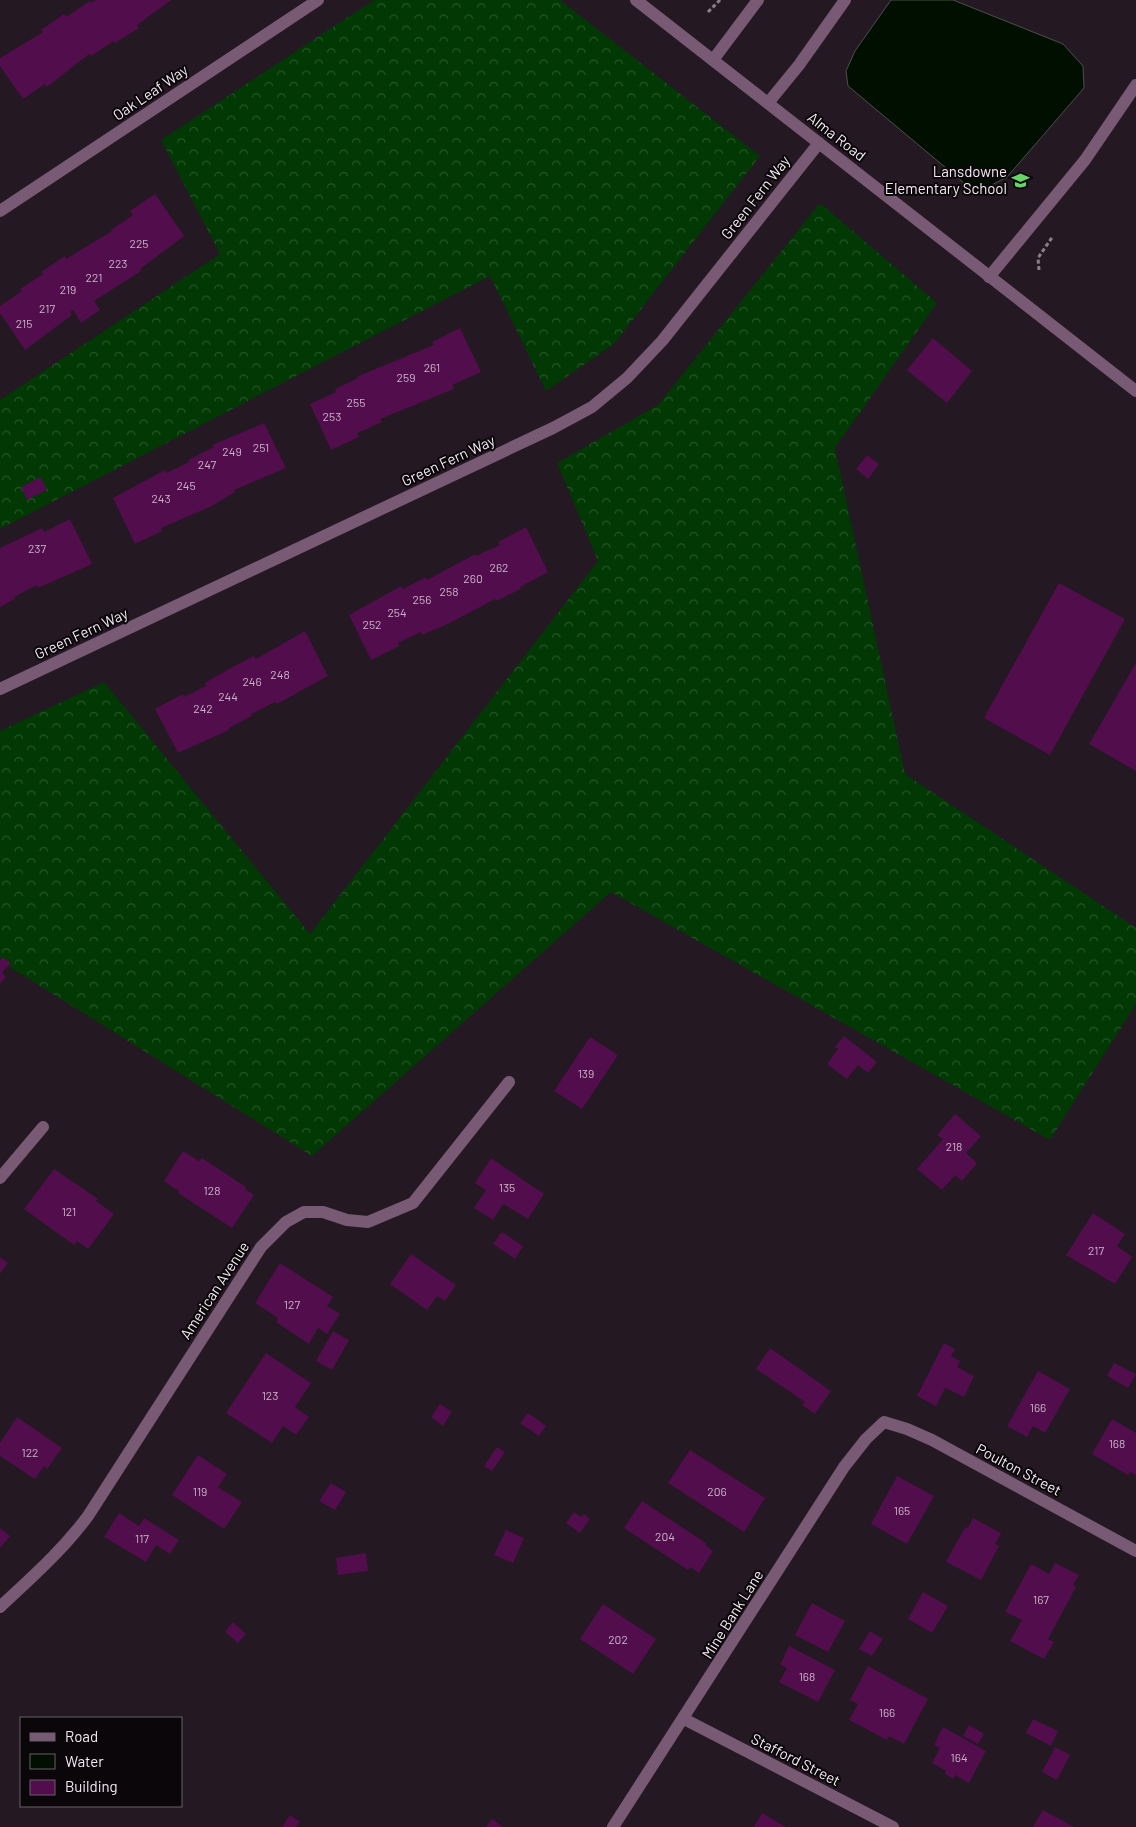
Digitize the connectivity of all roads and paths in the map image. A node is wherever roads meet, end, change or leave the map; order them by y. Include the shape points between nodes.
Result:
1 (318, 0) edge
2 (636, 0) edge
3 (720, 0) edge
4 (758, 0) edge
5 (844, 0) edge
6 (708, 12) dead end
7 (713, 60) junction
8 (1136, 85) edge
9 (768, 103) junction
10 (819, 142) junction
11 (0, 211) edge
12 (988, 277) junction
13 (1136, 392) edge
14 (0, 689) edge
15 (509, 1082) dead end
16 (43, 1127) dead end
17 (0, 1178) edge
18 (884, 1422) joint
19 (1136, 1551) edge
20 (0, 1608) edge
21 (684, 1719) junction
22 (613, 1827) edge
23 (893, 1827) edge

1 - 11 street, Oak Leaf Way
2 - 7 street, Alma Road
3 - 6 path
4 - 7 street
5 - 9 street via 799,66
7 - 9 street, Alma Road
8 - 12 street via 1085,160
9 - 10 street, Alma Road
10 - 12 street, Alma Road
10 - 14 street, Green Fern Way via 662,341 627,378 592,407
12 - 13 street, Alma Road
15 - 20 street, American Avenue via 413,1203 368,1222 346,1220 323,1212 304,1212 286,1222 261,1247 88,1516 50,1561
16 - 17 street
18 - 19 street, Poulton Street via 932,1440
18 - 21 street, Mine Bank Lane via 844,1467
21 - 22 street, Mine Bank Lane
21 - 23 street, Stafford Street

